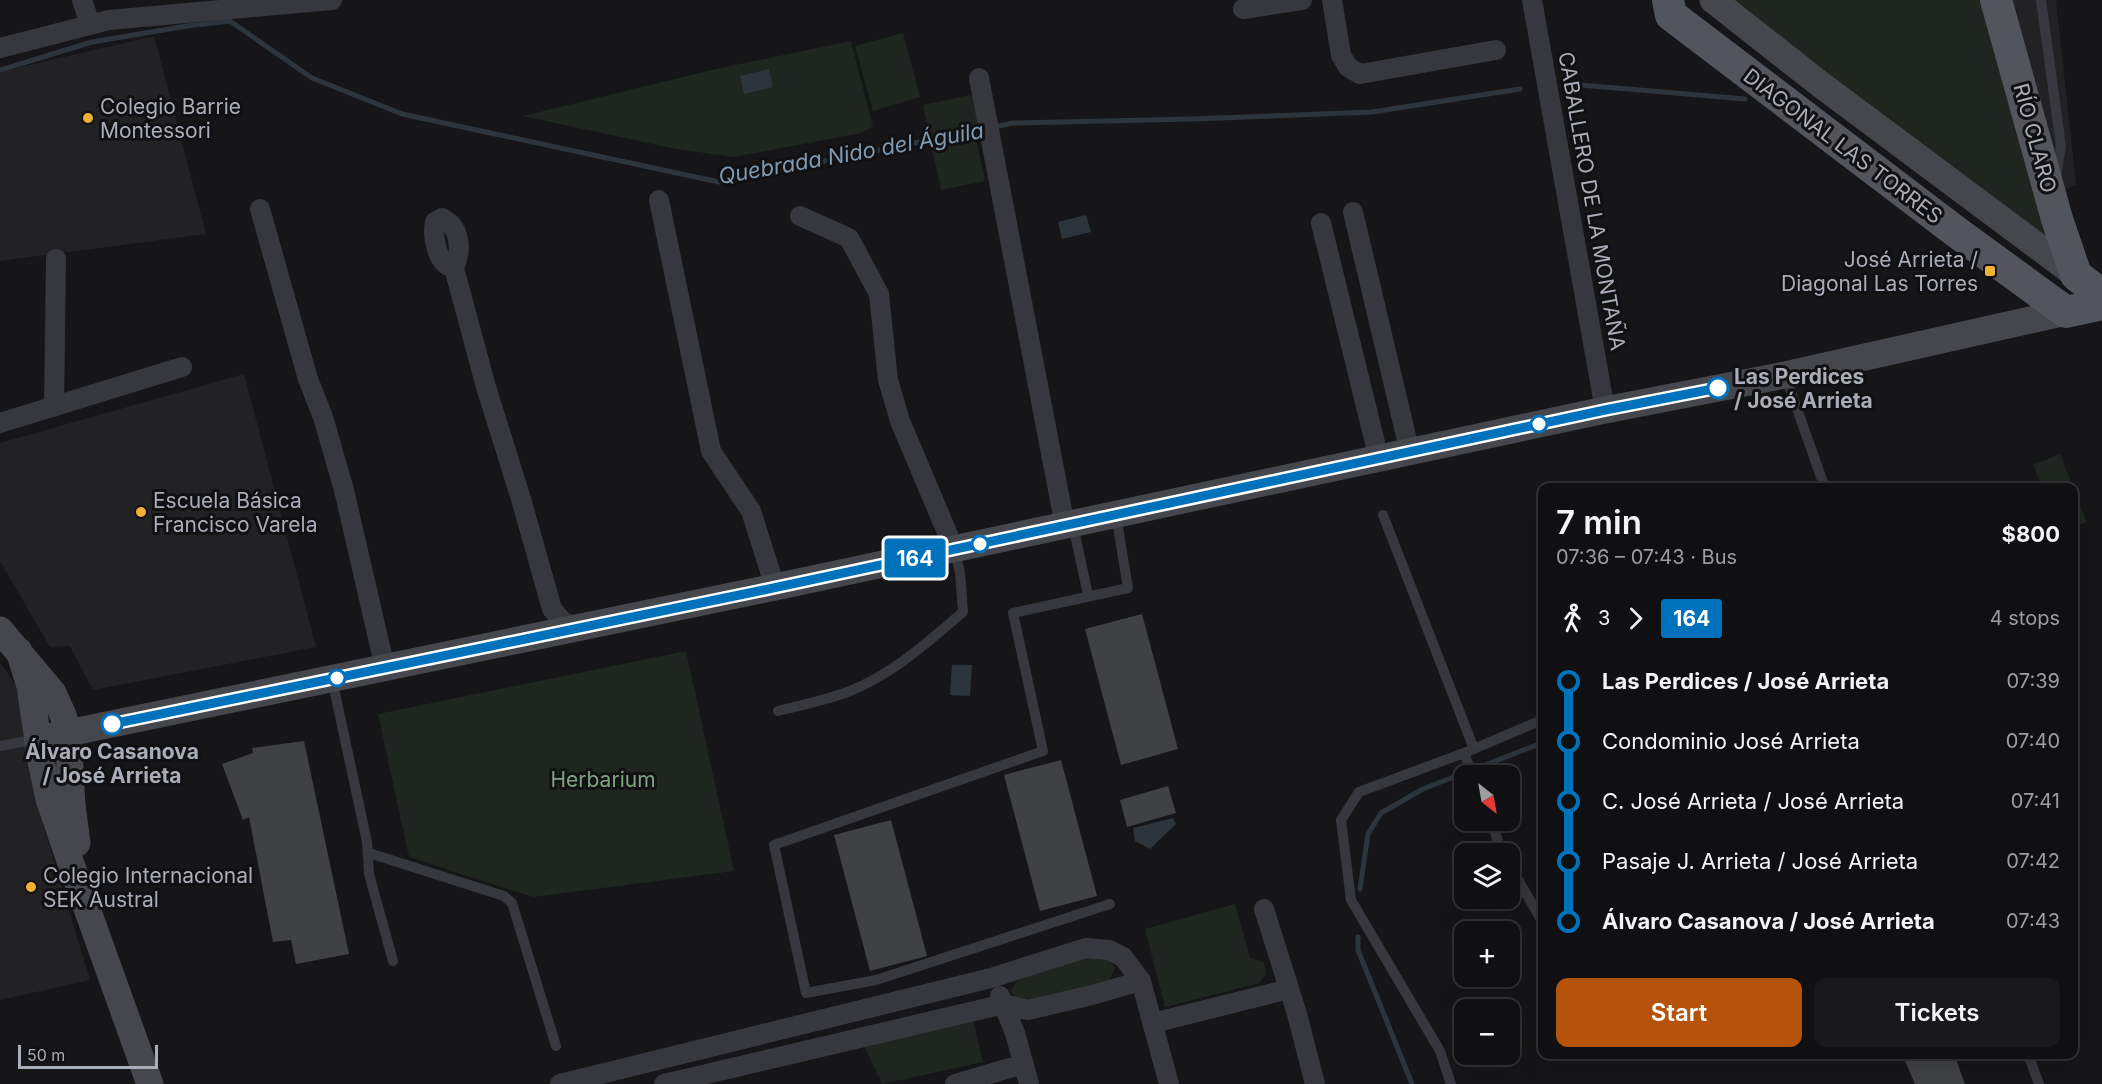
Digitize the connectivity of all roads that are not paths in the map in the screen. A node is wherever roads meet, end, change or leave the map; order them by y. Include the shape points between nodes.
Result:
1 (82, 0) edge
2 (332, 0) edge
3 (1302, 0) edge
4 (1332, 0) edge
5 (1532, 0) edge
6 (1713, 0) edge
7 (1996, 0) edge
8 (2041, 0) edge
9 (1663, 5) edge
10 (1243, 9) dead end
11 (90, 24) junction
12 (0, 48) edge
13 (1496, 51) dead end
14 (980, 78) dead end
15 (659, 200) dead end
16 (2053, 202) junction
17 (260, 209) dead end
18 (1353, 212) dead end
19 (800, 216) dead end
20 (1321, 223) dead end
21 (56, 260) dead end
22 (454, 268) dead end
23 (2076, 275) junction
24 (2102, 295) edge
25 (2102, 304) edge
26 (2066, 312) junction
27 (182, 367) dead end
28 (1785, 375) junction
29 (54, 407) junction
30 (1605, 410) junction
31 (0, 423) edge
32 (1410, 453) junction
33 (1379, 459) junction
34 (1823, 483) edge
35 (1116, 515) junction
36 (1383, 515) dead end
37 (1069, 525) junction
38 (954, 549) junction
39 (775, 587) junction
40 (1088, 595) junction
41 (552, 609) junction
42 (585, 627) junction
43 (0, 630) edge
44 (525, 640) junction
45 (20, 651) junction
46 (385, 668) junction
47 (332, 679) junction
48 (778, 711) dead end
49 (1538, 722) edge
50 (68, 732) junction
51 (39, 738) junction
52 (0, 746) edge
53 (1469, 751) junction
54 (1471, 765) edge
55 (369, 853) junction
56 (1520, 883) edge
57 (83, 895) junction
58 (1110, 904) dead end
59 (1264, 909) dead end
60 (1538, 914) edge
61 (393, 961) dead end
62 (991, 978) junction
63 (1141, 981) junction
64 (1289, 989) junction
65 (1004, 1004) junction
66 (1153, 1023) junction
67 (722, 1044) junction
68 (556, 1046) dead end
69 (2030, 1059) edge
70 (1023, 1064) junction
71 (735, 1075) edge
72 (150, 1084) edge
73 (560, 1084) edge
74 (664, 1084) edge
75 (956, 1084) edge
76 (1029, 1084) edge
77 (1169, 1084) edge
78 (1315, 1084) edge
79 (1450, 1084) edge
80 (2038, 1084) edge

1 - 11 street
2 - 11 street
3 - 10 street
4 - 13 street via 1341,55 1348,67 1360,74
5 - 30 street, CABALLERO DE LA MONTAÑA
6 - 23 street, DIAGONAL LAS TORRES
7 - 16 main road, RÍO CLARO
8 - 16 lane via 2061,146
9 - 26 main road, DIAGONAL LAS TORRES
11 - 12 street
14 - 37 street
15 - 39 street via 711,451 751,511
16 - 23 main road, RÍO CLARO
17 - 46 street via 341,480
18 - 32 street
19 - 38 street via 849,238 879,294 888,380 900,421
20 - 33 street
21 - 29 street
22 - 41 street
23 - 24 main road, DIAGONAL LAS TORRES
25 - 26 main road
26 - 28 street
27 - 29 street
28 - 30 street
28 - 34 lane
29 - 31 street
30 - 32 street
32 - 33 street
33 - 35 street
35 - 37 street
35 - 40 lane via 1128,588
36 - 53 lane
37 - 38 street
37 - 40 lane
38 - 39 street
38 - 48 lane via 963,612 885,674 849,692
39 - 42 street
40 - 58 lane via 1013,612 1043,751 774,845 806,993 876,980
41 - 42 street via 564,623
41 - 44 street via 546,626
42 - 44 street
43 - 45 street
44 - 46 street
45 - 50 street via 54,693
45 - 51 street
46 - 47 street
47 - 50 street
47 - 55 lane
49 - 53 lane
50 - 51 street
50 - 57 street
51 - 52 lane
51 - 57 street via 49,799
53 - 54 lane
53 - 79 lane via 1359,792 1341,820 1352,900 1440,1051
55 - 61 lane via 369,873
55 - 68 lane via 504,896 512,903
56 - 60 lane
57 - 72 street
59 - 64 street
62 - 63 street via 1086,948 1109,950 1123,957
62 - 65 street
62 - 67 street
63 - 65 street via 1028,1010
63 - 66 street
64 - 66 street
64 - 78 street
65 - 70 street
65 - 71 street
66 - 77 street
67 - 71 street
67 - 73 street
69 - 80 lane
70 - 75 street
70 - 76 street
71 - 74 street

